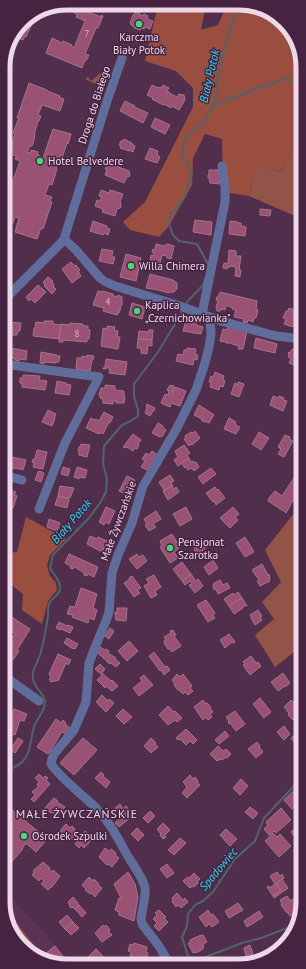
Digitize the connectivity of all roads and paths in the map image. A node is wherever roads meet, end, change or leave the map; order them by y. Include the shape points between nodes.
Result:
1 (122, 58) dead end
2 (222, 166) dead end
3 (64, 239) junction
4 (10, 294) edge
5 (206, 315) junction
6 (296, 338) edge
7 (10, 365) edge
8 (10, 477) edge
9 (22, 480) dead end
10 (39, 509) dead end
11 (10, 680) edge
12 (39, 701) dead end
13 (166, 959) edge

1 - 3 street, Droga do Białego
2 - 5 street, Małe Żywczańskie via 225,202
3 - 4 street, Droga do Białego
3 - 5 street via 104,281
5 - 6 street via 276,336
5 - 13 street, Małe Żywczańskie via 211,334 196,390 143,486 132,523 112,573 106,621 89,663 86,702 74,730 54,754 51,764 56,772 104,817 117,835 145,888 142,924
7 - 10 street via 99,377 65,444
8 - 9 street
11 - 12 street

